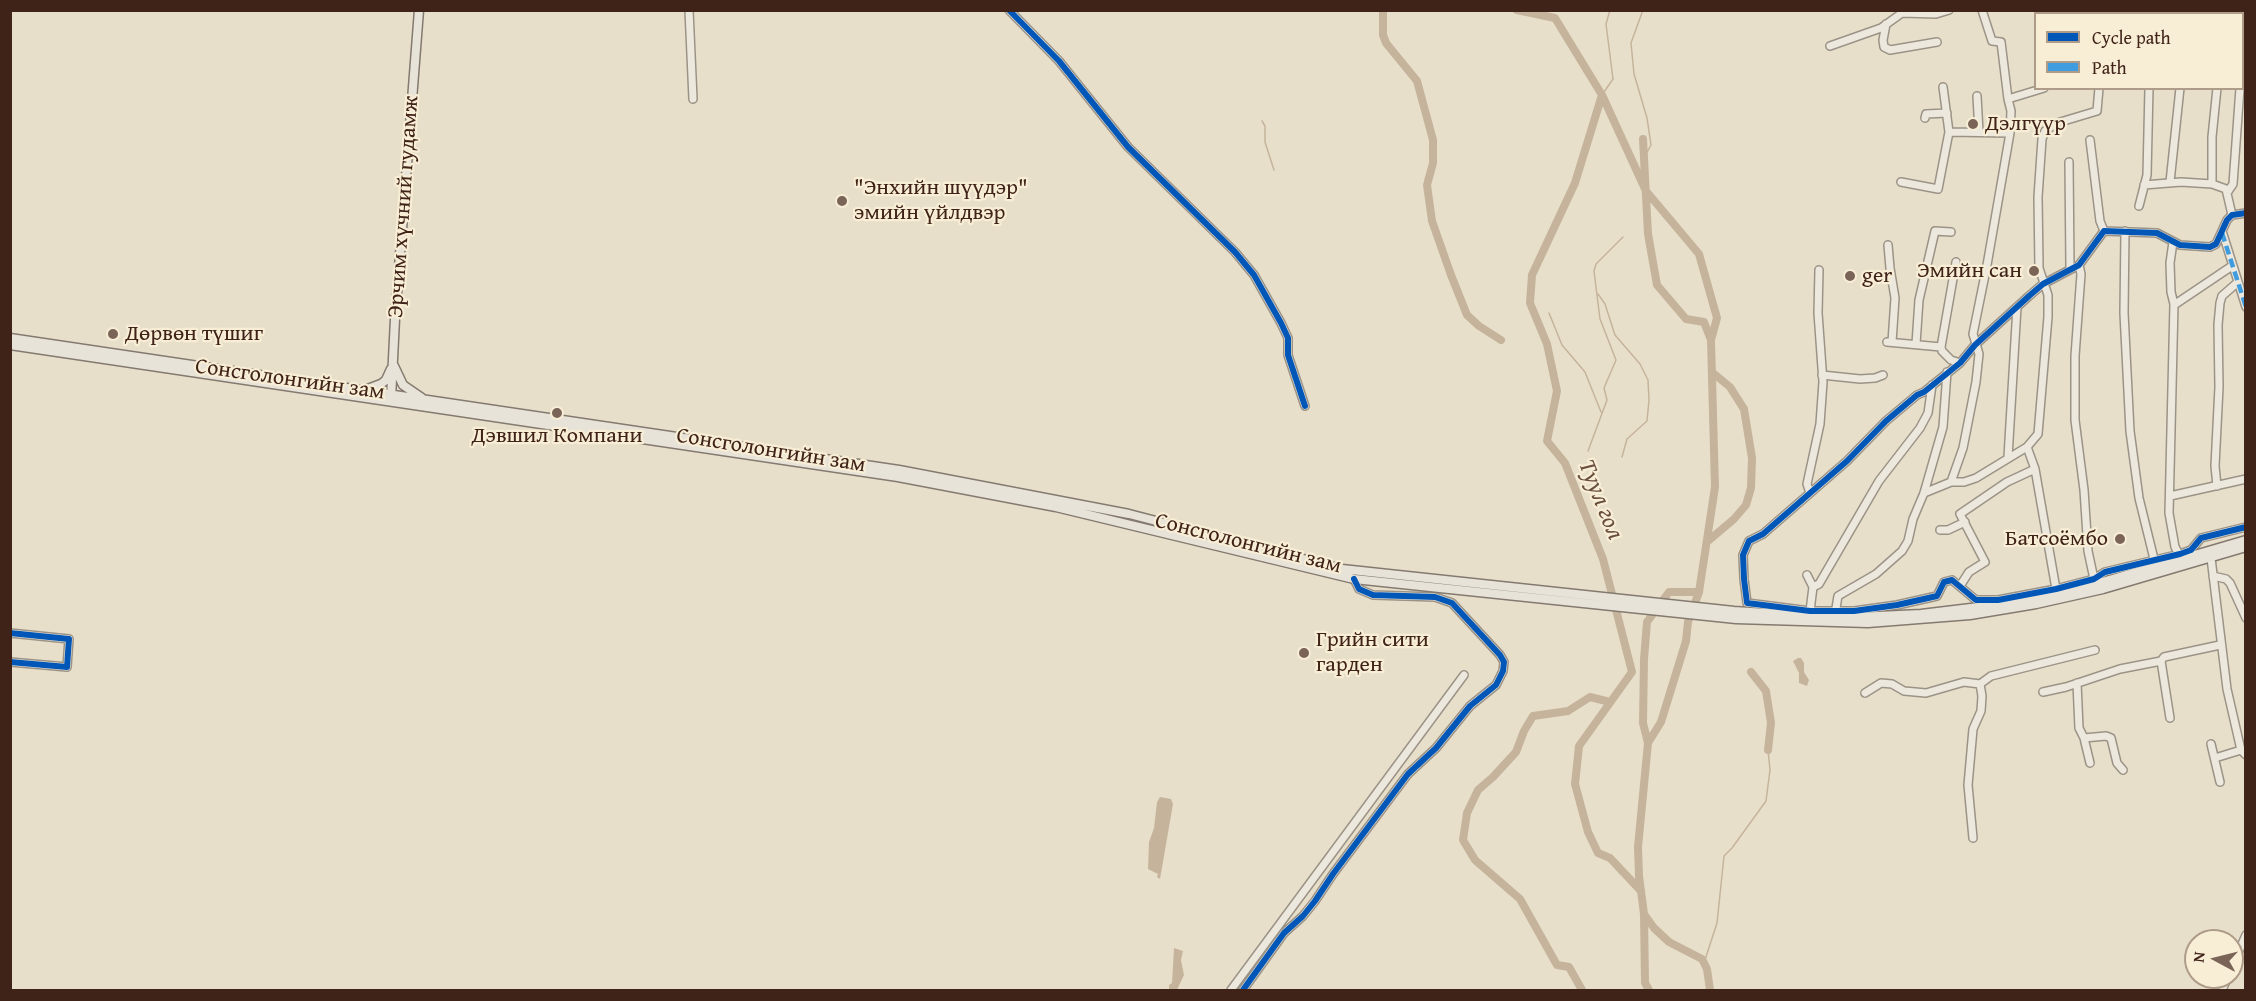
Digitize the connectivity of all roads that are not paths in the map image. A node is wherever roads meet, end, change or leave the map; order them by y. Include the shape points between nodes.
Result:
1 (419, 10) edge
2 (689, 10) edge
3 (1009, 10) edge
4 (1949, 10) edge
5 (1982, 10) edge
6 (2246, 15) edge
7 (1886, 24) junction
8 (1937, 42) dead end
9 (2244, 43) edge
10 (1830, 46) dead end
11 (1942, 87) dead end
12 (2037, 90) edge
13 (2099, 90) edge
14 (2149, 90) edge
15 (2180, 90) edge
16 (2217, 90) edge
17 (2240, 90) edge
18 (1977, 96) dead end
19 (693, 99) dead end
20 (2008, 99) junction
21 (1947, 113) junction
22 (1925, 118) dead end
23 (1950, 132) junction
24 (1978, 132) junction
25 (2010, 133) junction
26 (2090, 140) dead end
27 (2069, 162) dead end
28 (1901, 182) dead end
29 (2170, 182) junction
30 (2212, 184) junction
31 (2144, 185) junction
32 (2227, 193) junction
33 (2139, 206) dead end
34 (2246, 213) edge
35 (2232, 215) junction
36 (2104, 231) junction
37 (2125, 231) junction
38 (2222, 231) junction
39 (1951, 232) dead end
40 (2173, 242) junction
41 (1888, 245) dead end
42 (1956, 262) dead end
43 (2079, 265) junction
44 (2232, 266) junction
45 (2070, 268) junction
46 (1819, 270) dead end
47 (2238, 282) junction
48 (2043, 284) junction
49 (2174, 305) junction
50 (2017, 307) junction
51 (2246, 307) edge
52 (10, 338) edge
53 (1916, 344) junction
54 (10, 345) edge
55 (1975, 345) junction
56 (1941, 347) junction
57 (393, 363) junction
58 (1960, 363) junction
59 (1947, 372) junction
60 (1822, 375) junction
61 (1883, 375) dead end
62 (1932, 385) junction
63 (361, 391) junction
64 (391, 399) junction
65 (426, 400) junction
66 (1305, 406) dead end
67 (2027, 447) junction
68 (2008, 457) junction
69 (2035, 469) junction
70 (2246, 480) edge
71 (1951, 482) junction
72 (2217, 486) junction
73 (1810, 493) junction
74 (1924, 493) junction
75 (2170, 496) junction
76 (1965, 522) junction
77 (2246, 527) edge
78 (1940, 530) dead end
79 (2246, 540) edge
80 (2246, 548) edge
81 (2181, 557) junction
82 (2211, 558) junction
83 (2154, 559) junction
84 (1807, 575) dead end
85 (2214, 576) junction
86 (1354, 579) junction
87 (2094, 579) junction
88 (1960, 586) junction
89 (1813, 587) junction
90 (2056, 589) junction
91 (1526, 592) junction
92 (2007, 601) junction
93 (1897, 605) junction
94 (1813, 613) junction
95 (1835, 614) junction
96 (1735, 615) junction
97 (1896, 615) junction
98 (2246, 618) edge
99 (10, 633) edge
100 (2220, 645) junction
101 (2095, 650) dead end
102 (2161, 661) junction
103 (10, 662) edge
104 (1464, 675) dead end
105 (2077, 683) junction
106 (1980, 684) junction
107 (2043, 692) dead end
108 (1865, 693) dead end
109 (2170, 718) dead end
110 (2084, 738) junction
111 (2211, 744) dead end
112 (2243, 752) edge
113 (2215, 758) junction
114 (2090, 763) dead end
115 (2123, 770) dead end
116 (2220, 782) dead end
117 (1972, 838) dead end
118 (1231, 990) edge
119 (1243, 990) edge

1 - 57 main road, Эрчим хүчний гудамж
2 - 19 street
3 - 66 street via 1059,61 1128,147 1214,230 1254,275 1288,338 1288,356
4 - 7 street via 1936,14 1902,13
5 - 20 street via 1992,41 2001,42
6 - 9 street
7 - 8 street via 1884,47 1890,50
7 - 10 street
11 - 21 street
12 - 20 street
13 - 48 street via 2097,111 2044,131 2038,197 2039,268
14 - 31 street
15 - 29 street
16 - 30 street
17 - 32 street via 2233,184
18 - 24 street
20 - 25 street
21 - 22 street via 1926,114
21 - 23 street
23 - 24 street
23 - 28 street via 1938,189
24 - 25 street
25 - 55 street via 1973,334
26 - 36 street
27 - 45 street
29 - 30 street
29 - 31 street
30 - 32 street
31 - 33 street
32 - 35 street
34 - 35 street
35 - 38 street
36 - 37 street
36 - 43 street
37 - 40 street via 2157,233
37 - 83 street via 2124,313 2130,432 2139,498
38 - 40 street via 2210,247
38 - 44 street
39 - 53 street via 1935,231 1919,300
40 - 49 street via 2170,263
41 - 53 street via 1895,298 1889,342
42 - 56 street
43 - 45 street
43 - 87 street via 2075,420
44 - 47 street
44 - 49 street
45 - 48 street
46 - 60 street
47 - 51 street
47 - 72 street via 2222,296 2219,314
48 - 50 street
48 - 67 street via 2048,295 2048,317 2038,434
49 - 75 street
50 - 55 street
50 - 68 street
52 - 63 main road, Сонсголонгийн зам
53 - 56 street
54 - 64 main road, Сонсголонгийн зам
55 - 58 street
55 - 71 street via 1979,354 1976,382 1963,448
56 - 58 street via 1951,360
57 - 63 main road via 386,380
57 - 64 main road, Эрчим хүчний гудамж
57 - 65 main road via 403,385
58 - 59 street
59 - 62 street
59 - 74 street via 1943,427
60 - 61 street via 1860,379
60 - 73 street via 1820,424 1807,484
62 - 73 street via 1886,421
62 - 89 street via 1928,414 1920,428 1879,481 1819,584
63 - 64 main road, Сонсголонгийн зам
64 - 65 main road, Сонсголонгийн зам
64 - 86 main road, Сонсголонгийн зам via 971,490 1067,509
65 - 91 main road, Сонсголонгийн зам via 965,482 1128,514 1342,569
67 - 68 street
67 - 69 street
68 - 71 street via 1976,478
69 - 76 street via 2007,482 1960,514
69 - 90 street
70 - 72 street
71 - 74 street
72 - 75 street
73 - 94 street via 1763,534 1749,541 1743,555 1747,603
74 - 95 street via 1902,551 1876,574 1838,596
75 - 81 street via 2175,547
76 - 78 street
76 - 88 street via 1985,562 1969,572
77 - 81 street via 2201,538
79 - 81 main road
80 - 82 main road
81 - 83 street
81 - 92 main road via 2092,585
82 - 85 street
82 - 96 main road via 2091,592 1970,615 1868,623
83 - 87 street via 2105,572
84 - 89 street
85 - 98 street via 2230,583
85 - 100 street
86 - 91 main road, Сонсголонгийн зам
86 - 119 street via 1359,589 1373,595 1435,597 1452,603 1500,655 1503,671 1496,685 1470,706 1436,748 1408,774 1304,916 1284,933
87 - 90 street
88 - 92 street via 1976,600
88 - 93 street via 1952,580 1944,582 1936,596
89 - 94 street
90 - 92 street
91 - 96 main road
92 - 97 main road via 1946,612
93 - 95 street
93 - 97 street
94 - 95 main road
94 - 96 main road
95 - 97 main road
99 - 103 street via 69,639 67,667
100 - 102 street via 2164,657
100 - 112 street
101 - 106 street via 1991,676
102 - 105 street
102 - 109 street
104 - 118 street
105 - 107 street
105 - 110 street via 2079,728
106 - 108 street via 1964,682 1926,693 1881,683
106 - 117 street via 1981,711 1973,729 1968,785
110 - 114 street
110 - 115 street via 2111,738 2117,763
111 - 113 street
112 - 113 street
113 - 116 street

